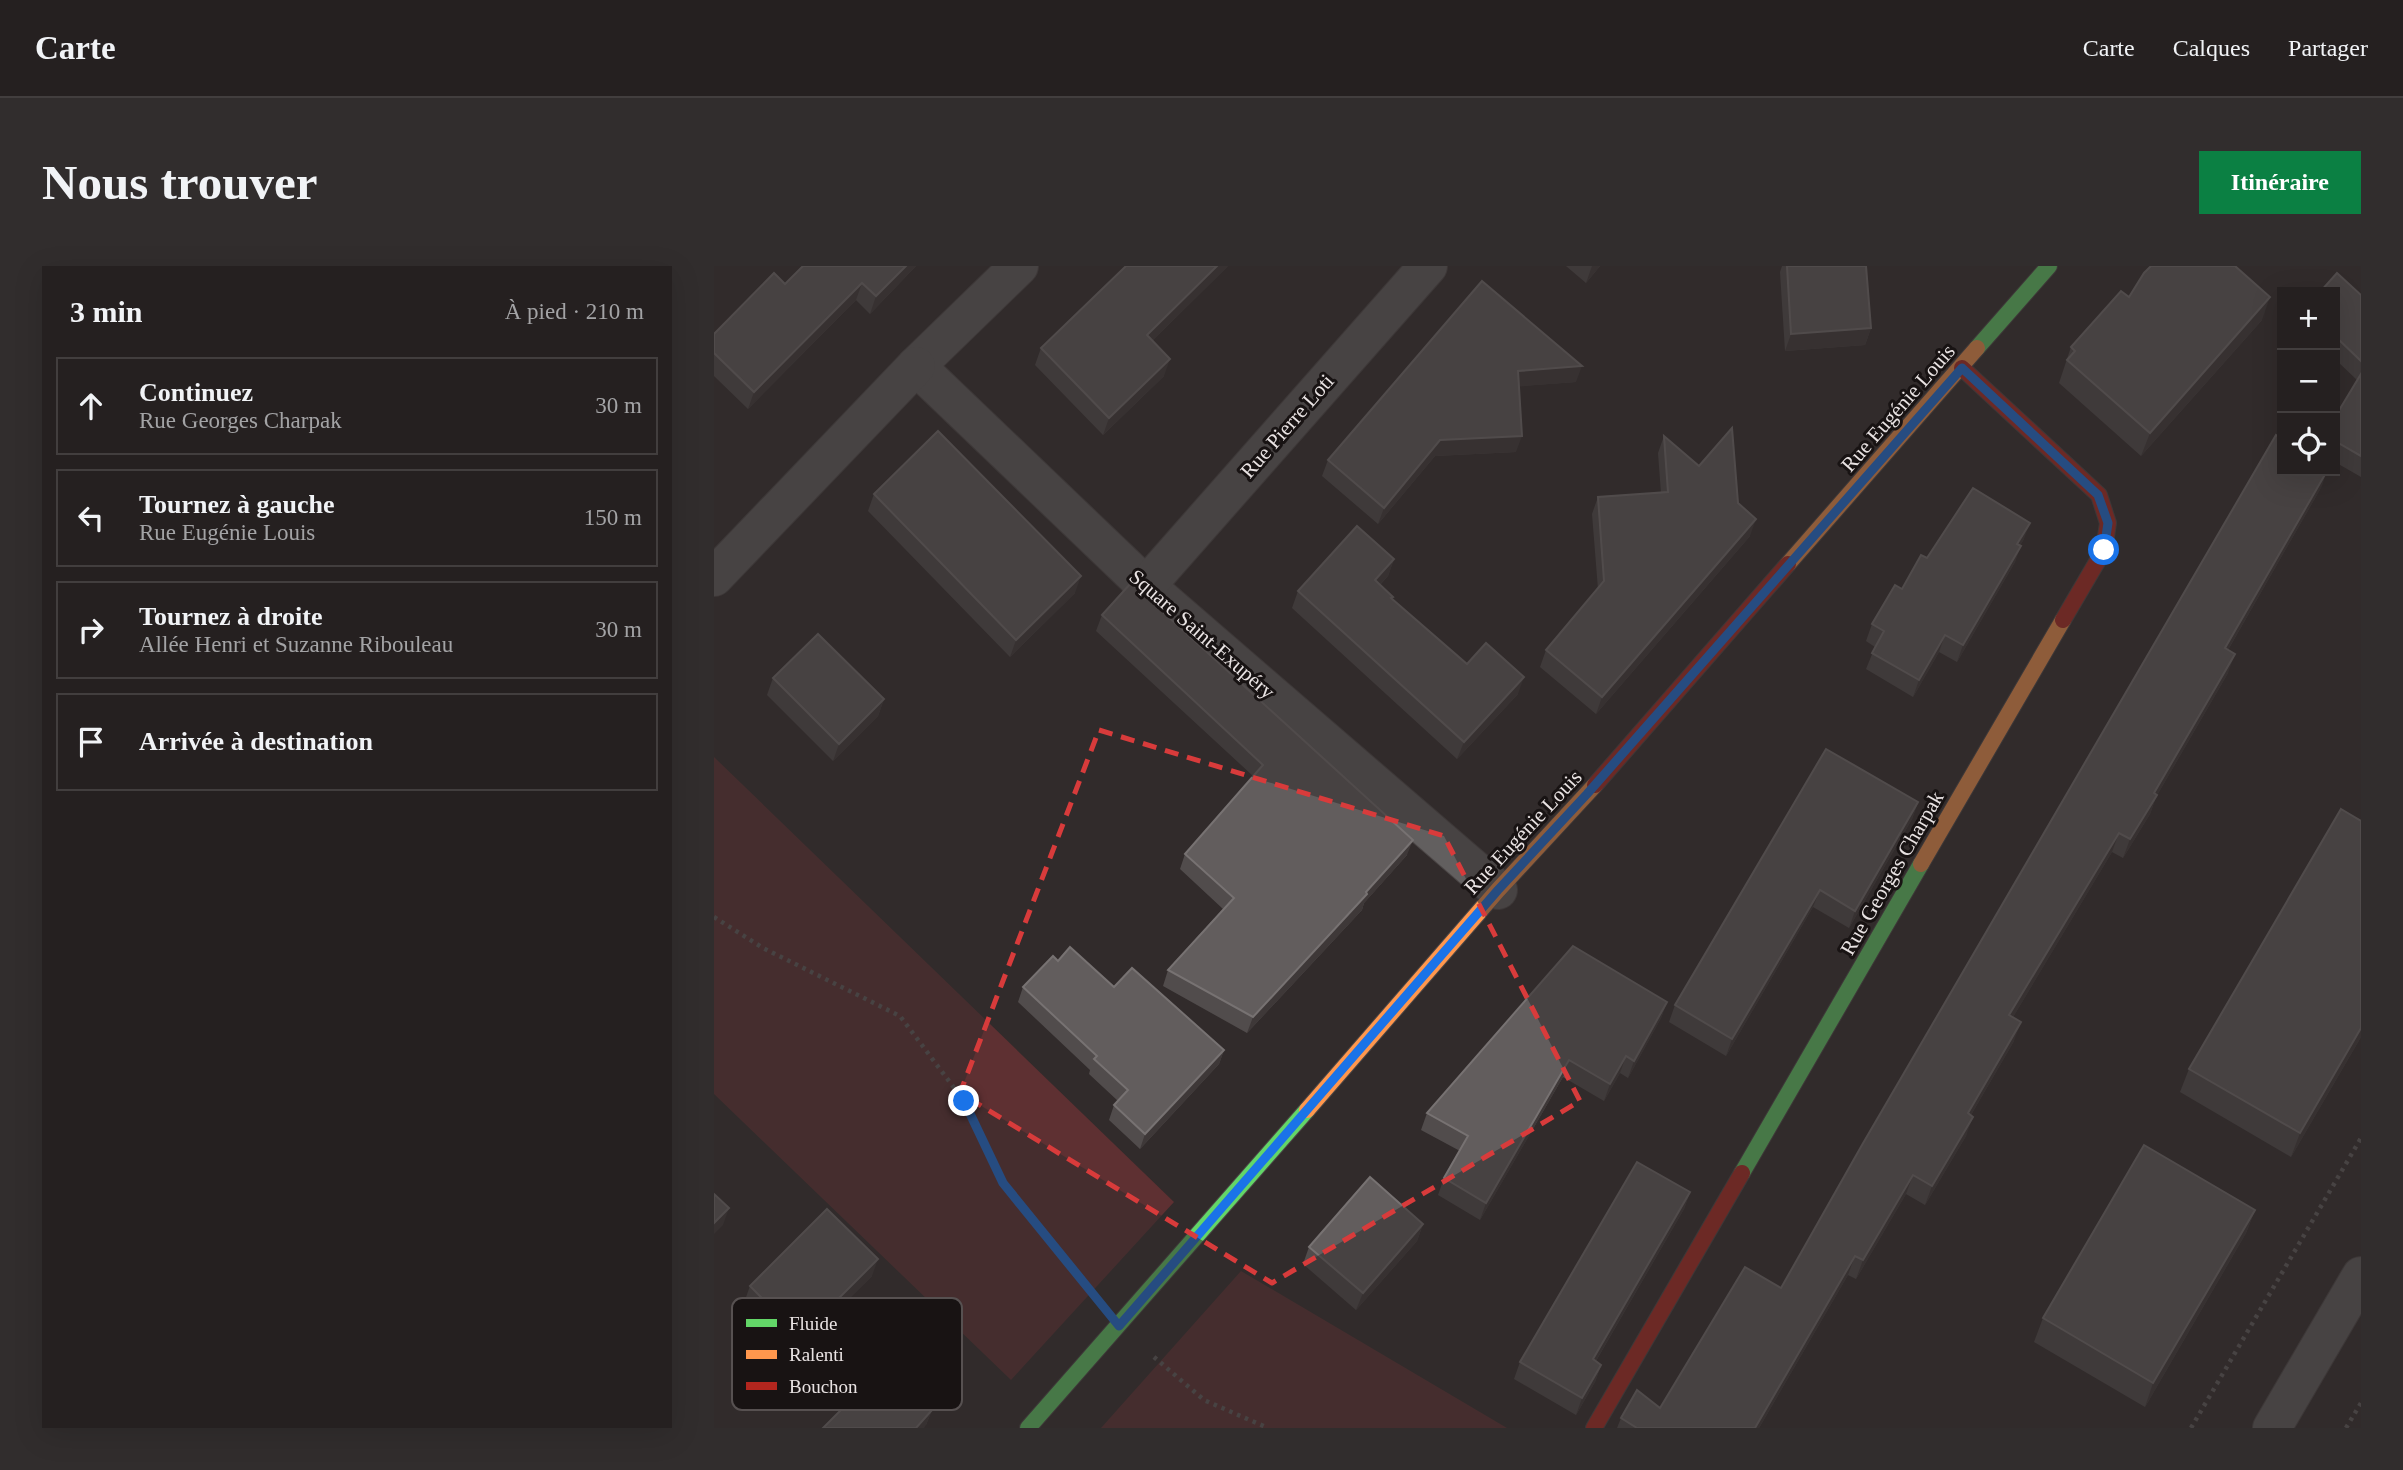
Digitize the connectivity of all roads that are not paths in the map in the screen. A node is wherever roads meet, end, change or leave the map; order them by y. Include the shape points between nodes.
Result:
1 (1019, 266) edge
2 (1428, 266) edge
3 (2049, 266) edge
4 (916, 366) junction
5 (1962, 368) junction
6 (714, 577) edge
7 (1146, 586) junction
8 (1498, 890) junction
9 (2361, 1276) edge
10 (1028, 1428) edge
11 (1594, 1428) edge
12 (2272, 1428) edge

1 - 4 street
2 - 7 street, Rue Pierre Loti
3 - 5 street, Rue Eugénie Louis
4 - 6 street
4 - 7 street, Square Saint-Exupéry
5 - 8 street, Rue Eugénie Louis
5 - 11 street, Rue Georges Charpak via 2098,495 2108,523 2104,550
7 - 8 street, Square Saint-Exupéry
8 - 10 street, Rue Eugénie Louis
9 - 12 street

